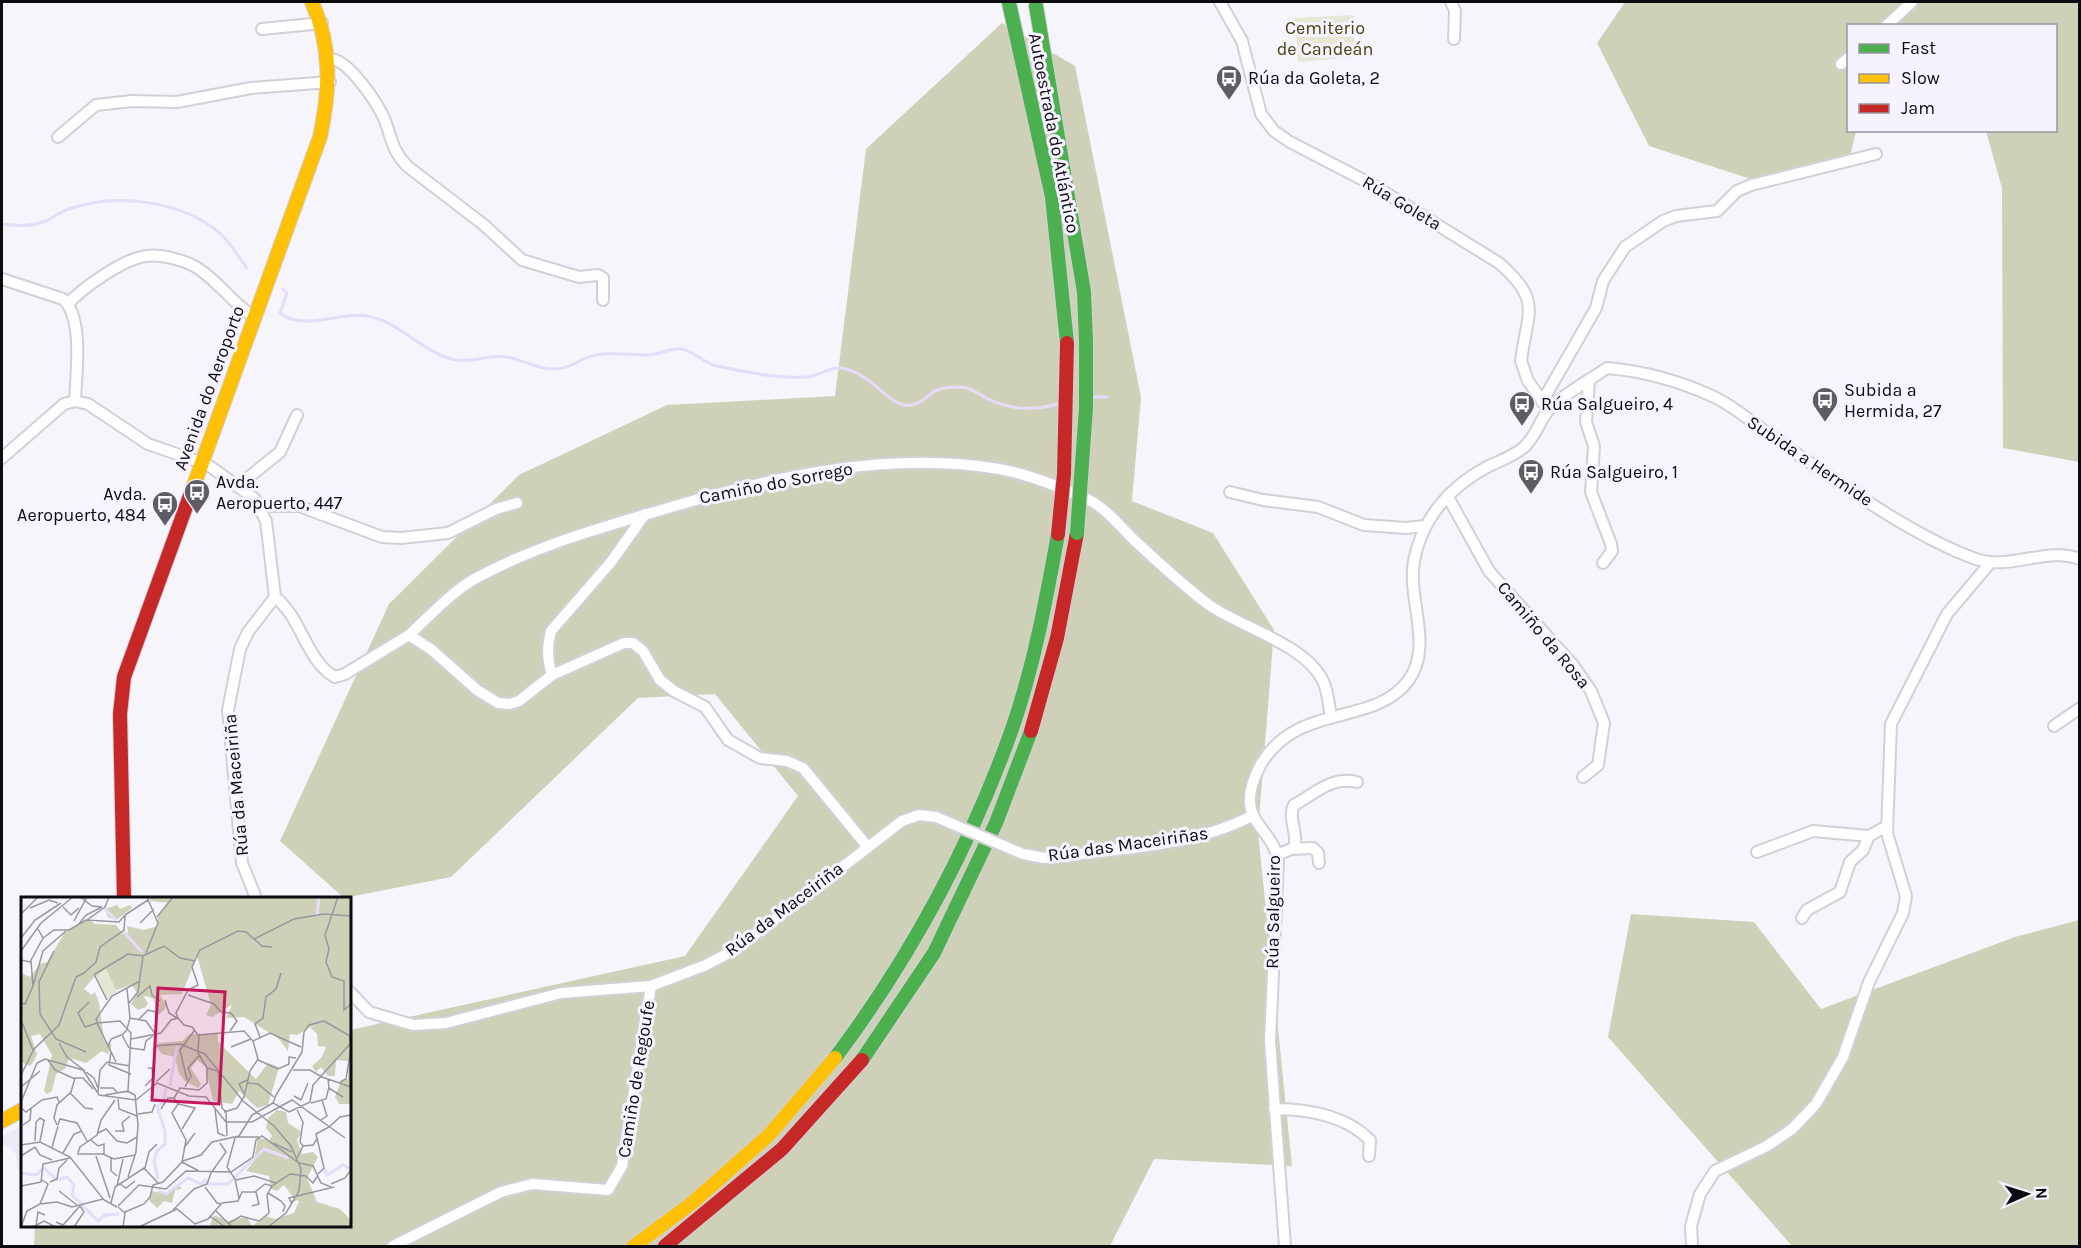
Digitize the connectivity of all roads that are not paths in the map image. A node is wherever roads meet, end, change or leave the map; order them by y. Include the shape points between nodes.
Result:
1 (312, 2) edge
2 (1234, 2) edge
3 (1451, 2) edge
4 (1912, 2) edge
5 (1010, 3) edge
6 (1223, 5) edge
7 (1036, 6) dead end
8 (322, 23) junction
9 (1888, 24) edge
10 (262, 29) dead end
11 (1454, 39) dead end
12 (330, 59) junction
13 (330, 82) junction
14 (57, 137) dead end
15 (1876, 154) dead end
16 (2, 279) edge
17 (603, 300) dead end
18 (69, 304) junction
19 (255, 318) junction
20 (1589, 381) junction
21 (75, 401) junction
22 (1545, 406) junction
23 (297, 415) dead end
24 (2, 458) edge
25 (200, 463) junction
26 (238, 486) junction
27 (1230, 492) dead end
28 (1448, 496) junction
29 (517, 503) dead end
30 (261, 506) junction
31 (645, 514) junction
32 (1425, 526) junction
33 (2079, 559) edge
34 (1603, 563) dead end
35 (1990, 563) junction
36 (276, 597) junction
37 (409, 635) junction
38 (552, 675) junction
39 (2079, 708) edge
40 (1331, 718) junction
41 (2054, 726) dead end
42 (1583, 777) dead end
43 (1357, 782) dead end
44 (1252, 816) junction
45 (936, 817) joint
46 (1887, 826) junction
47 (1869, 836) junction
48 (867, 846) junction
49 (1294, 848) junction
50 (1757, 852) dead end
51 (1277, 855) junction
52 (1319, 863) dead end
53 (124, 897) edge
54 (256, 897) edge
55 (1802, 918) dead end
56 (651, 986) junction
57 (351, 993) edge
58 (1274, 1110) junction
59 (21, 1111) edge
60 (2, 1121) edge
61 (1369, 1156) dead end
62 (393, 1246) edge
63 (634, 1246) edge
64 (665, 1246) edge
65 (1285, 1246) edge
66 (1692, 1246) edge

1 - 8 main road, Avenida do Aeroporto
2 - 6 street
3 - 11 street via 1455,11
4 - 9 street
5 - 63 main road, Autoestrada do Atlántico, bridge via 1052,197 1067,343 1066,430 1058,534 1039,634 1012,728 978,815 915,941 836,1056 769,1135 692,1203
6 - 22 street, Rúa Goleta via 1247,55 1261,114 1274,131 1411,207 1516,277 1530,308 1521,354 1522,370
7 - 64 main road, Autoestrada do Atlántico, bridge via 1084,292 1086,408 1077,533 1057,638 1034,722 996,823 934,953 854,1071 782,1149
8 - 10 street
8 - 12 main road, Avenida do Aeroporto
12 - 13 main road, Avenida do Aeroporto
12 - 17 street via 346,66 360,81 382,116 397,155 407,166 484,225 522,260 579,277 603,278
13 - 14 street via 250,88 177,102 96,105
13 - 19 main road, Avenida do Aeroporto via 320,138
15 - 22 street via 1751,185 1737,191 1717,211 1676,216 1642,233 1614,262 1603,281 1596,308 1568,353
16 - 18 street
18 - 19 street via 91,282 143,256 156,256 184,262 204,272 237,307
18 - 21 street via 76,331
19 - 25 main road, Avenida do Aeroporto
20 - 22 street, Subida a Hermide
20 - 34 street via 1586,422 1594,446 1591,492 1612,551
20 - 35 street, Subida a Hermide via 1607,368 1640,371 1713,396 1911,528
21 - 24 street via 44,419
21 - 25 street via 88,404 148,444
22 - 28 street via 1535,436 1522,449 1479,472
23 - 26 street via 280,452
25 - 26 street
25 - 53 main road, Avenida do Aeroporto via 122,688
26 - 30 street
27 - 32 street via 1318,507 1364,525
28 - 32 street
28 - 42 street, Camiño da Rosa via 1489,571 1573,665 1600,708 1604,723 1598,765
29 - 30 street via 448,533 401,538 382,537 299,506
30 - 36 street
31 - 37 street, Camiño do Sorrego via 584,532 477,578
31 - 38 street via 552,631 548,663
31 - 40 street, Camiño do Sorrego via 747,486 843,467 962,466 1000,469 1046,482 1088,499 1212,607 1314,668 1324,683
32 - 40 street via 1412,578 1420,636 1420,652 1413,672 1399,689 1378,702
33 - 35 street, Subida a Hermide via 2055,556
35 - 46 street via 1947,614 1891,724
36 - 37 street, Camiño do Sorrego via 296,620 317,661 335,677
36 - 54 street, Rúa da Maceiriña via 248,632 240,649 228,710 242,863
37 - 38 street via 498,703 519,701
38 - 48 street via 624,643 633,643 643,651 660,680 705,707 728,740 760,758 788,761 803,768
39 - 41 street
40 - 44 street via 1294,730 1267,754 1251,790
43 - 49 street via 1343,779 1327,784 1294,805
44 - 45 street, Rúa das Maceiriñas, bridge via 1225,830 1187,839 1044,858 1023,854
44 - 51 street, Rúa Salgueiro via 1272,840
45 - 48 street, Rúa da Maceiriña via 919,815 902,821
46 - 47 street
46 - 66 street via 1906,896 1903,913 1869,982 1843,1057 1816,1104 1792,1129 1715,1171 1700,1194 1692,1226
47 - 50 street via 1813,831
47 - 55 street via 1863,850 1850,862 1840,892 1807,910
48 - 56 street, Rúa da Maceiriña via 736,949
49 - 51 street
49 - 52 street via 1313,848
51 - 58 street, Rúa Salgueiro via 1270,1011
56 - 57 street, Rúa da Maceiriña via 561,993 446,1023 413,1025 369,1012
56 - 62 street, Camiño de Regoufe via 622,1166 608,1190 532,1184 501,1192
58 - 61 street via 1303,1109 1330,1116 1370,1140
58 - 65 street, Rúa Salgueiro
59 - 60 main road

